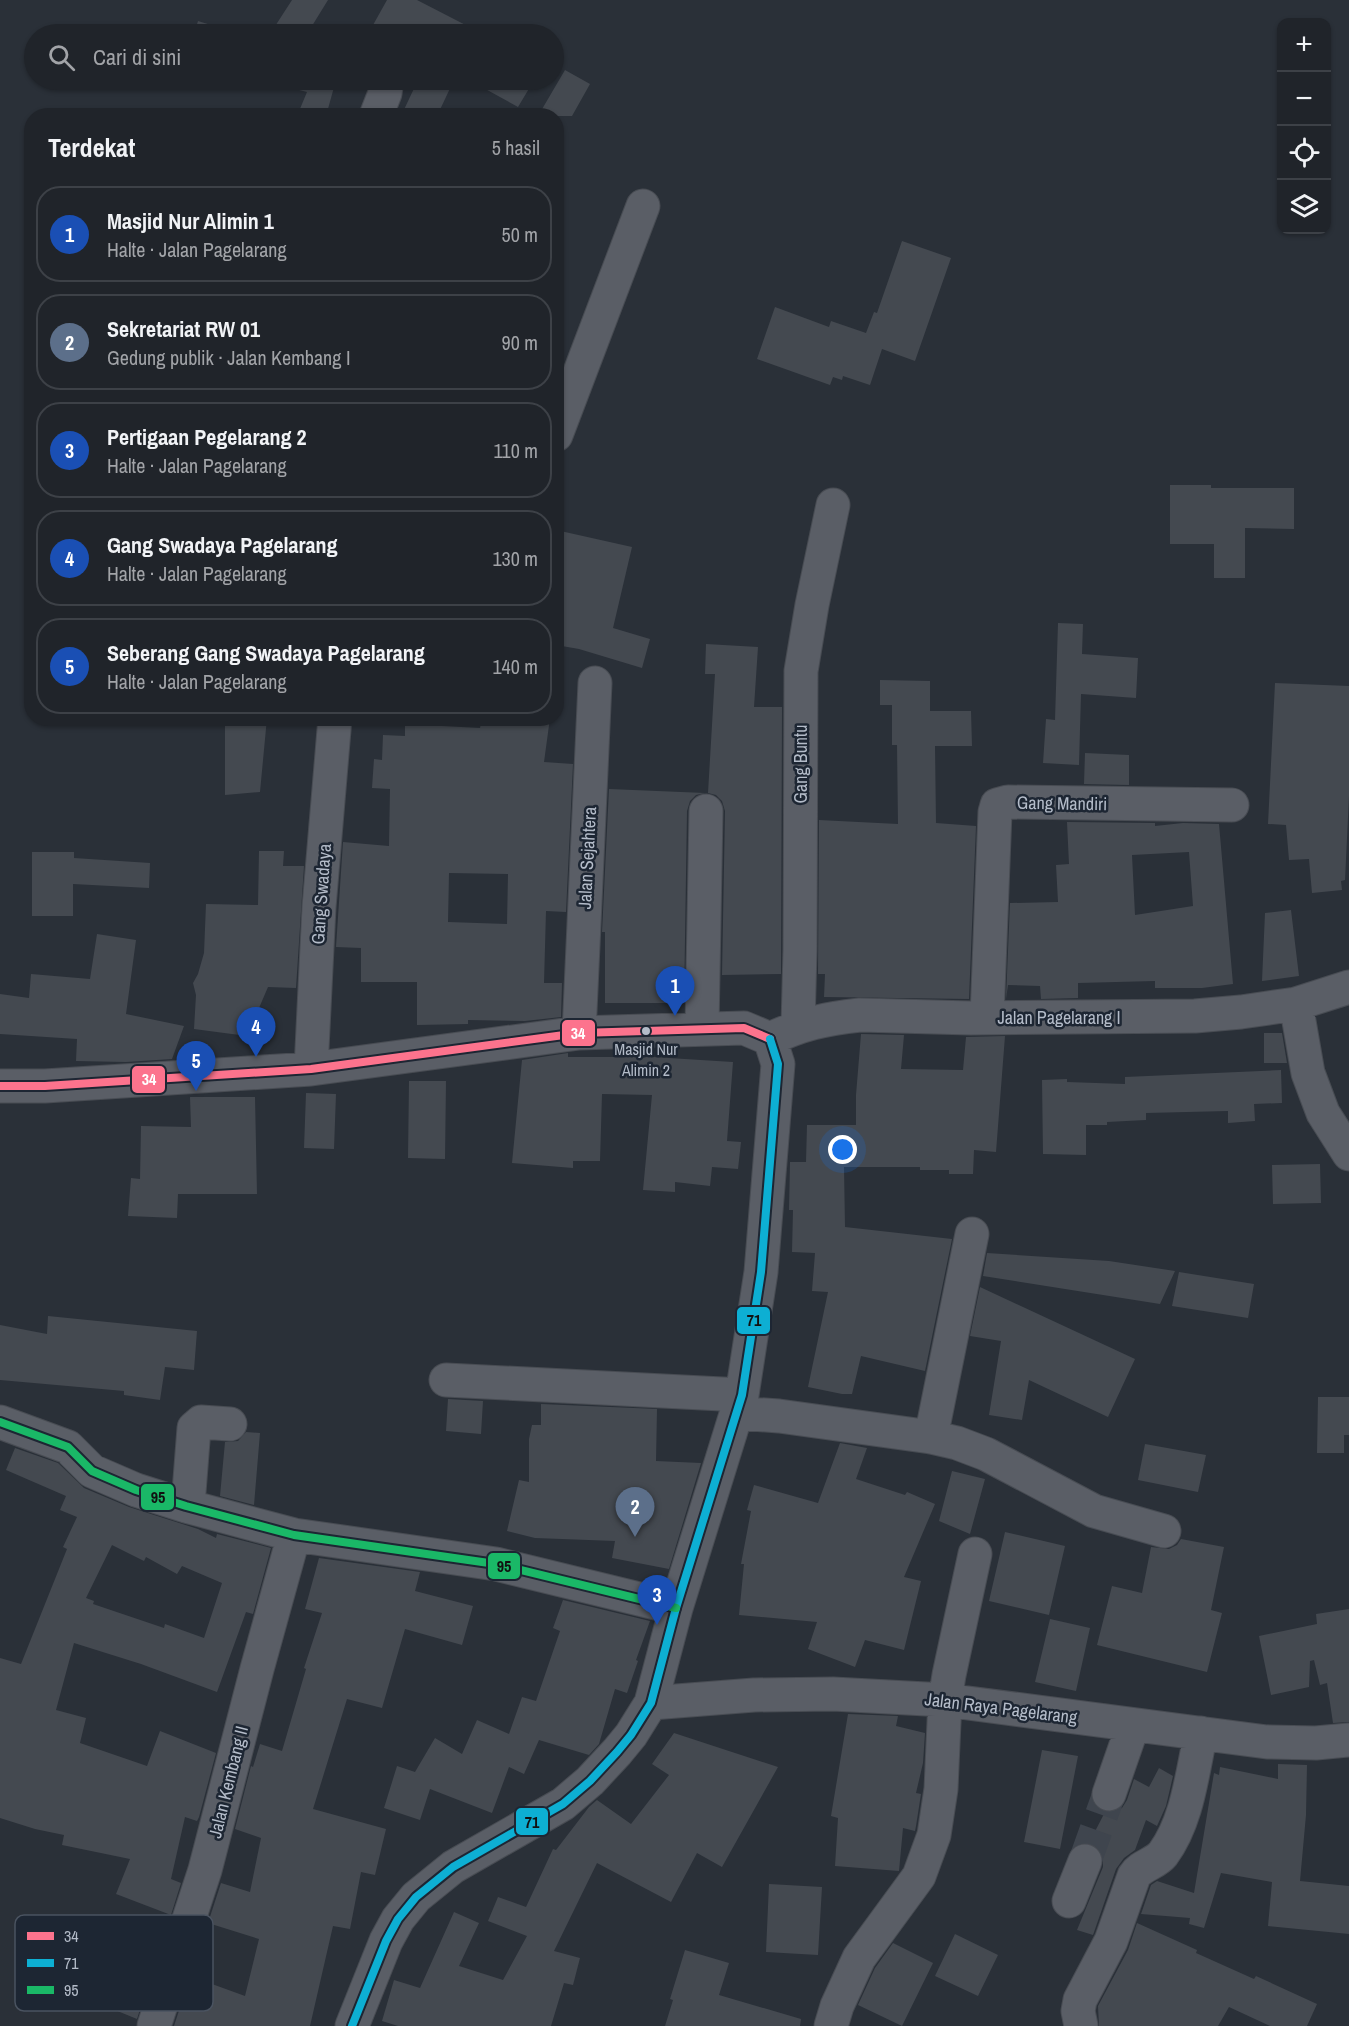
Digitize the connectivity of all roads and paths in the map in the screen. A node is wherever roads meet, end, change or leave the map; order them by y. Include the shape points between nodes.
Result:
1 (385, 90) edge
2 (379, 108) edge
3 (643, 206) dead end
4 (564, 414) edge
5 (833, 505) dead end
6 (595, 683) dead end
7 (334, 726) edge
8 (1232, 805) dead end
9 (706, 811) dead end
10 (1349, 987) edge
11 (1296, 1004) junction
12 (987, 1017) junction
13 (702, 1028) junction
14 (784, 1032) junction
15 (579, 1033) junction
16 (311, 1069) junction
17 (0, 1086) edge
18 (1349, 1154) edge
19 (972, 1234) dead end
20 (446, 1380) dead end
21 (740, 1404) junction
22 (0, 1422) edge
23 (230, 1424) dead end
24 (931, 1437) junction
25 (186, 1506) junction
26 (1164, 1531) dead end
27 (294, 1535) junction
28 (975, 1554) dead end
29 (676, 1608) junction
30 (945, 1700) junction
31 (651, 1703) junction
32 (1133, 1725) junction
33 (1201, 1733) junction
34 (1349, 1740) edge
35 (1109, 1794) tunnel mouth
36 (1084, 1861) tunnel mouth
37 (1069, 1901) dead end
38 (190, 1915) edge
39 (159, 2011) edge
40 (154, 2026) edge
41 (352, 2026) edge
42 (831, 2026) edge
43 (1081, 2026) edge

1 - 2 street
3 - 4 street
5 - 14 street, Gang Buntu via 801,671 801,950
6 - 15 street, Jalan Sejahtera
7 - 16 street, Gang Swadaya via 319,907
8 - 12 street, Gang Mandiri via 997,805
9 - 13 street
10 - 11 street, Jalan Pagelarang I
11 - 12 street, Jalan Pagelarang I via 1195,1016
11 - 18 street via 1308,1073 1323,1113
12 - 14 street, Jalan Pagelarang I via 860,1015 826,1018
13 - 14 street
13 - 15 street
14 - 21 street, Gang Buntu via 761,1272
15 - 16 street
16 - 17 street
19 - 24 street
20 - 21 street
21 - 24 street via 779,1416
21 - 29 street, Gang Buntu
22 - 25 street via 68,1448 92,1471
23 - 25 street via 201,1422 194,1428
24 - 26 street via 986,1454 1094,1511
25 - 27 street
27 - 29 street via 496,1564
27 - 38 street, Jalan Kembang II
28 - 30 street
29 - 31 street, Gang Buntu
30 - 31 street, Jalan Raya Pagelarang via 833,1694
30 - 32 street, Jalan Raya Pagelarang
30 - 42 street via 941,1789 934,1835 919,1876 859,1958
31 - 41 street, Gang Buntu via 617,1752 563,1804 453,1867 416,1897 386,1941
32 - 33 street, Jalan Raya Pagelarang
32 - 35 street
33 - 34 street, Jalan Raya Pagelarang via 1268,1742
33 - 43 street via 1179,1821 1162,1854 1134,1876 1111,1941 1080,2000
36 - 37 street
39 - 40 street, Jalan Kembang II

